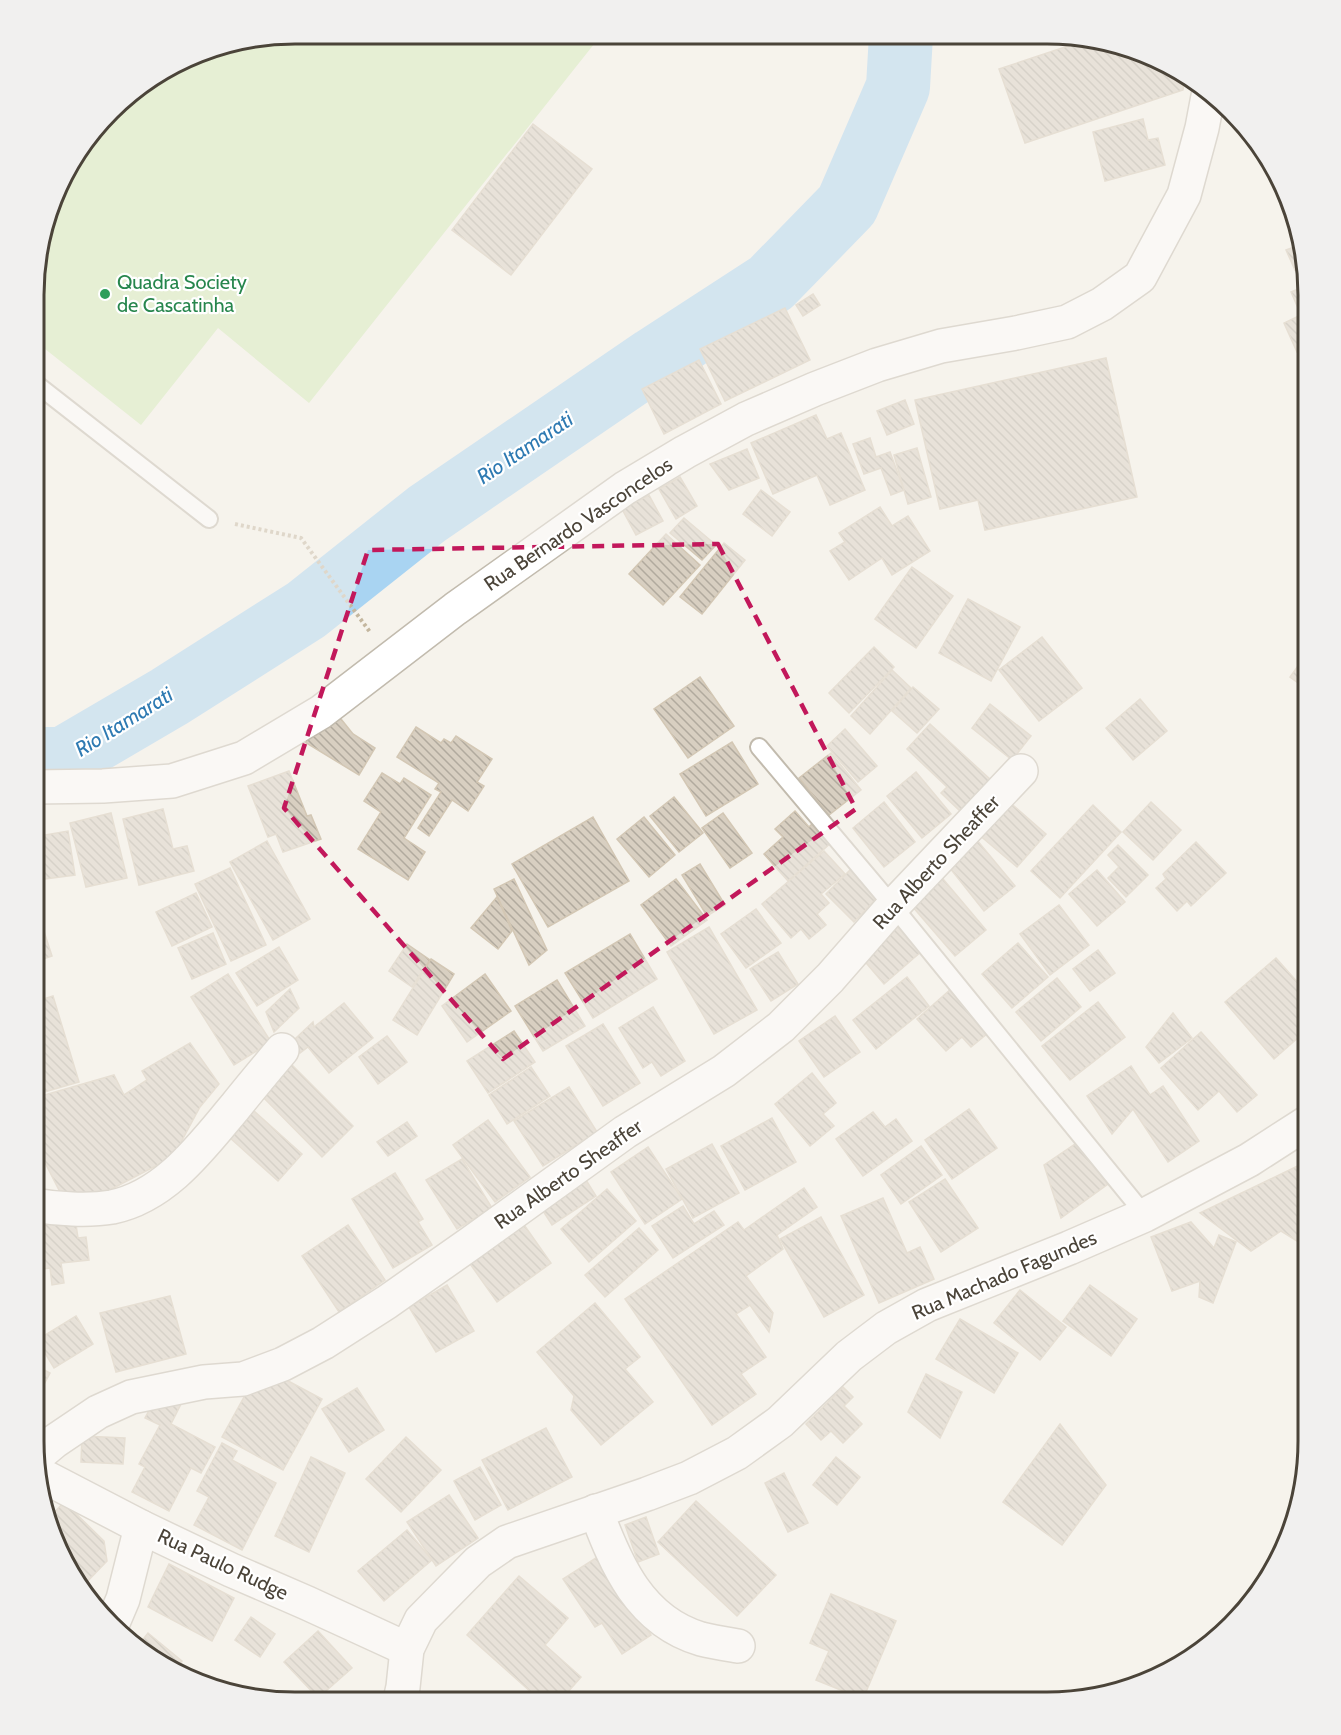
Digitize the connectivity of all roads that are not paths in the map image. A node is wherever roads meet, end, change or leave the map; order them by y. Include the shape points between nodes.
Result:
1 (1207, 102) edge
2 (44, 391) edge
3 (209, 519) road end
4 (759, 747) dead end
5 (1021, 771) dead end
6 (44, 787) edge
7 (893, 906) junction
8 (282, 1050) dead end
9 (1298, 1128) edge
10 (44, 1206) edge
11 (1145, 1215) junction
12 (44, 1450) edge
13 (47, 1478) edge
14 (596, 1511) junction
15 (141, 1527) junction
16 (116, 1616) edge
17 (738, 1646) dead end
18 (406, 1649) junction
19 (402, 1692) edge

1 - 6 street, Rua Bernardo Vasconcelos via 1184,195 1140,277 1102,304 1067,322 941,346 877,365 746,419 625,488 455,609 321,712 244,758 172,781
2 - 3 lane
4 - 7 lane
5 - 7 street, Rua Alberto Sheaffer
7 - 11 lane
7 - 12 street, Rua Alberto Sheaffer via 830,978 771,1035 724,1071 625,1132 443,1263 323,1343 283,1364 243,1378 131,1397 98,1412
8 - 10 street via 192,1156 160,1185 112,1207
9 - 11 street, Rua Machado Fagundes via 1249,1160
11 - 14 street, Rua Machado Fagundes via 927,1305 886,1328 849,1356 780,1422 737,1453 689,1478
13 - 15 street, Rua Paulo Rudge
14 - 17 street via 611,1551 639,1597 677,1629 701,1639
14 - 18 street, Rua Machado Fagundes via 507,1542 478,1562 421,1620
15 - 16 street
15 - 18 street, Rua Paulo Rudge
18 - 19 street, Rua Machado Fagundes

